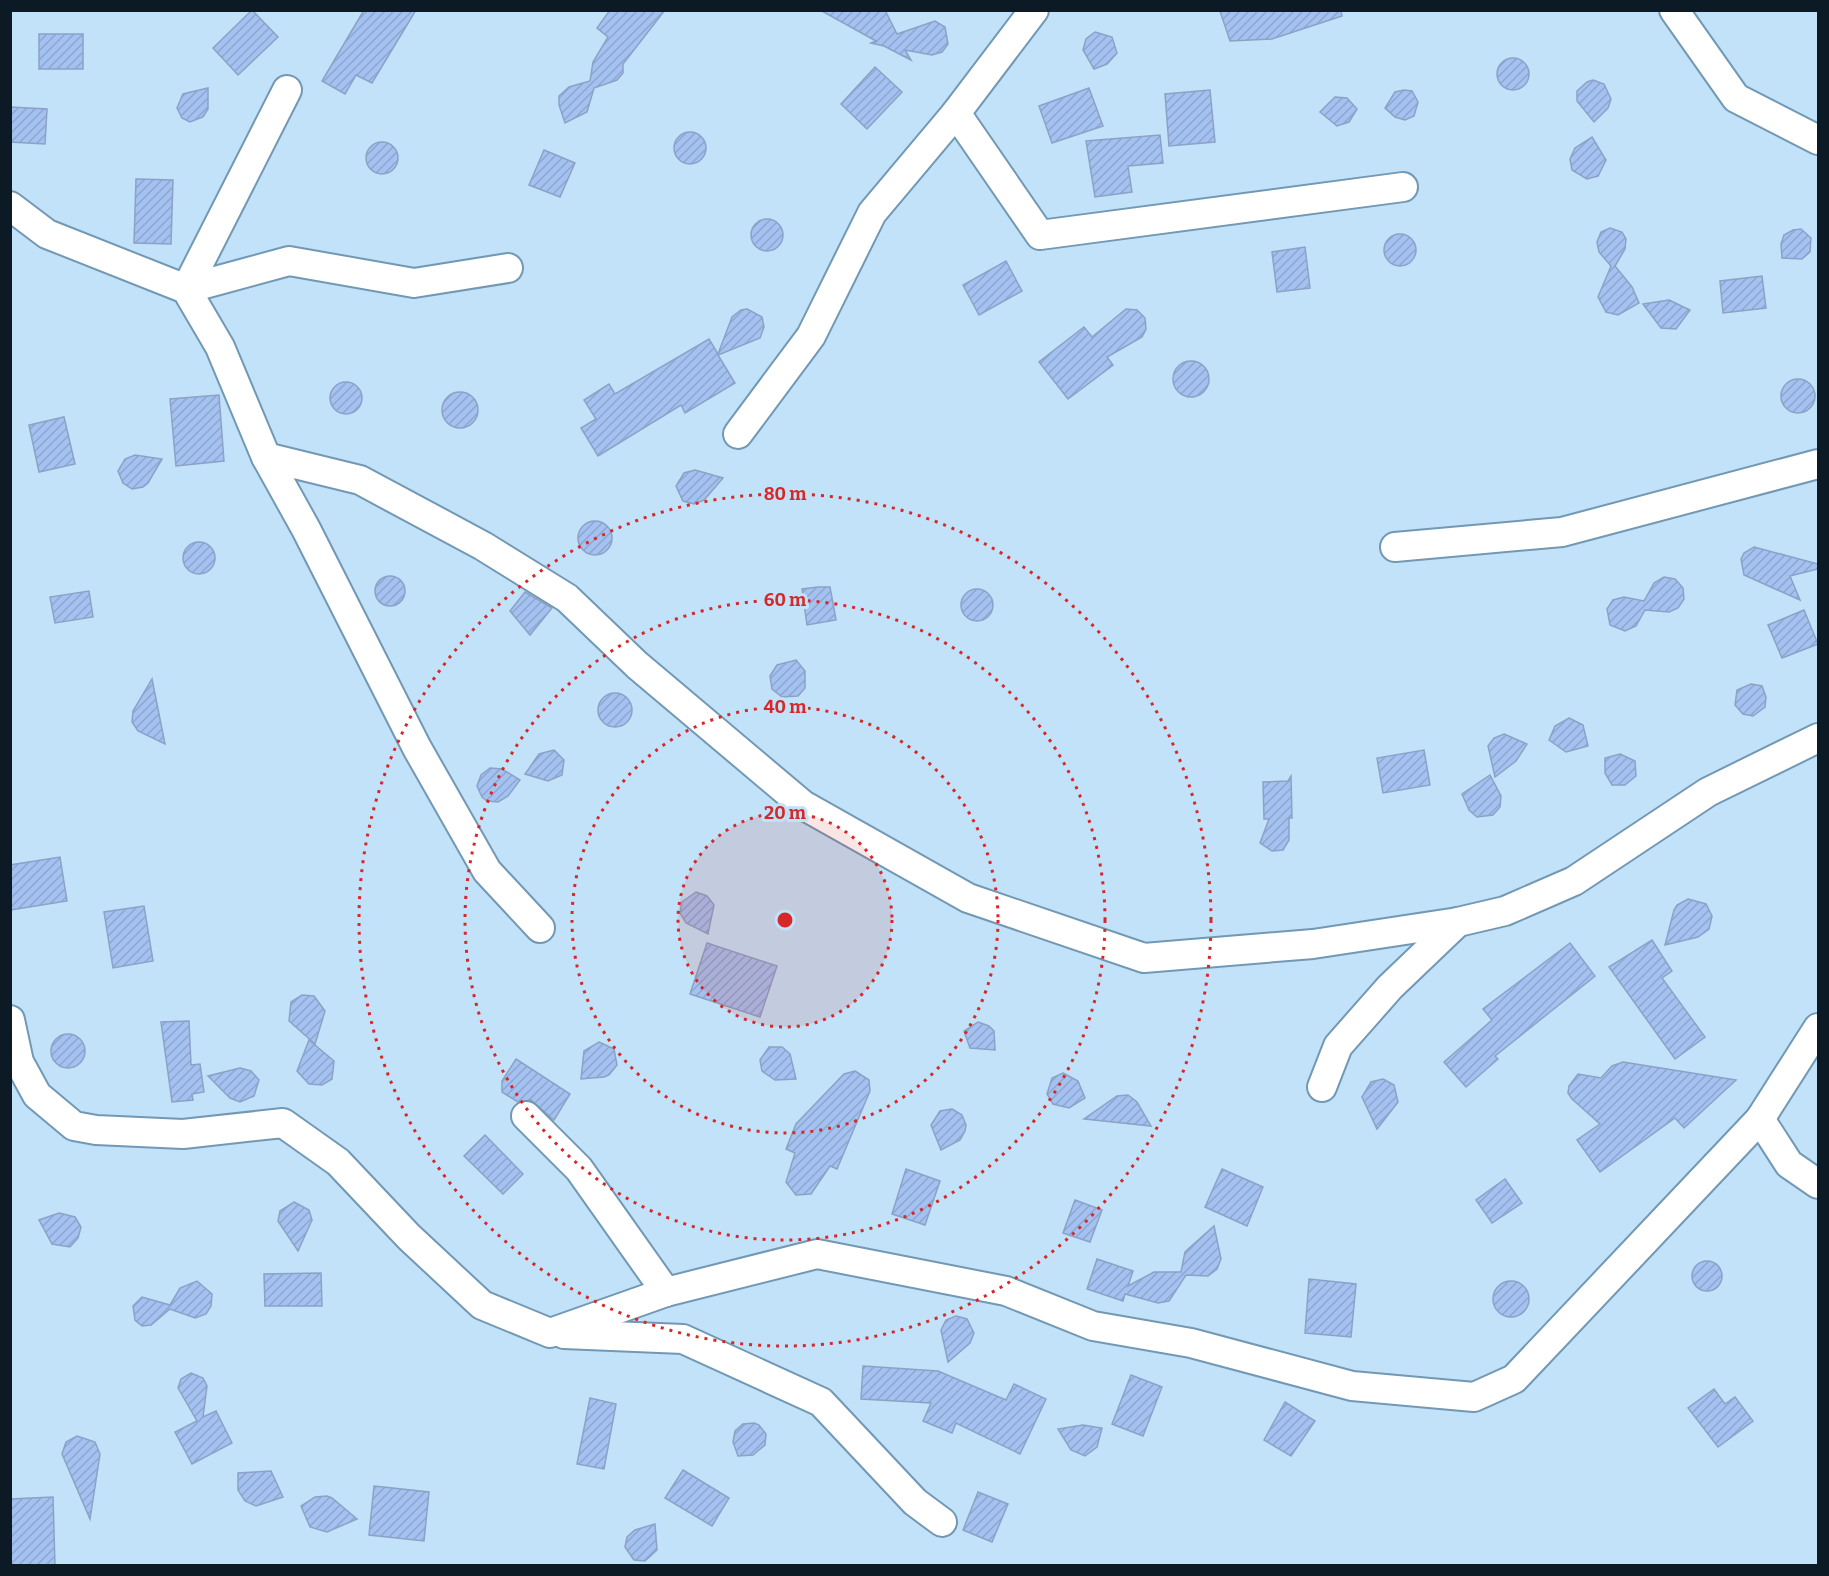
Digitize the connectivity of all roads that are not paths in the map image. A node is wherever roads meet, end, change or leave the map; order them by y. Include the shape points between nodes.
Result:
1 (1034, 10) edge
2 (1674, 10) edge
3 (287, 90) dead end
4 (956, 113) junction
5 (1818, 140) edge
6 (1403, 187) dead end
7 (10, 206) edge
8 (508, 268) dead end
9 (186, 289) junction
10 (738, 434) dead end
11 (266, 457) junction
12 (1818, 464) edge
13 (1395, 547) dead end
14 (1818, 738) edge
15 (1458, 922) junction
16 (540, 928) dead end
17 (10, 1020) edge
18 (1818, 1028) edge
19 (1322, 1087) dead end
20 (526, 1116) dead end
21 (1760, 1119) junction
22 (1818, 1184) edge
23 (666, 1292) junction
24 (550, 1334) junction
25 (942, 1522) dead end

1 - 4 street
2 - 5 street via 1736,98
3 - 9 street
4 - 6 street via 1040,235
4 - 10 street via 872,213 811,336
7 - 9 street via 47,234
8 - 9 street via 414,283 289,261
9 - 11 street via 220,347
11 - 15 street via 360,480 483,546 567,597 637,665 803,805 968,898 1144,958 1313,944
11 - 16 street via 417,748 487,871
12 - 13 street via 1562,532
14 - 15 street via 1708,792 1574,881 1504,911
15 - 19 street via 1390,987 1338,1046
17 - 24 street via 19,1062 37,1095 74,1126 183,1134 283,1123 338,1162 409,1237 482,1305
18 - 21 street
20 - 23 street via 579,1169
21 - 22 street via 1789,1164
21 - 23 street via 1514,1379 1474,1397 1352,1386 1191,1343 1093,1326 1006,1291 817,1254
23 - 24 street
24 - 25 street via 682,1339 821,1402 915,1502

